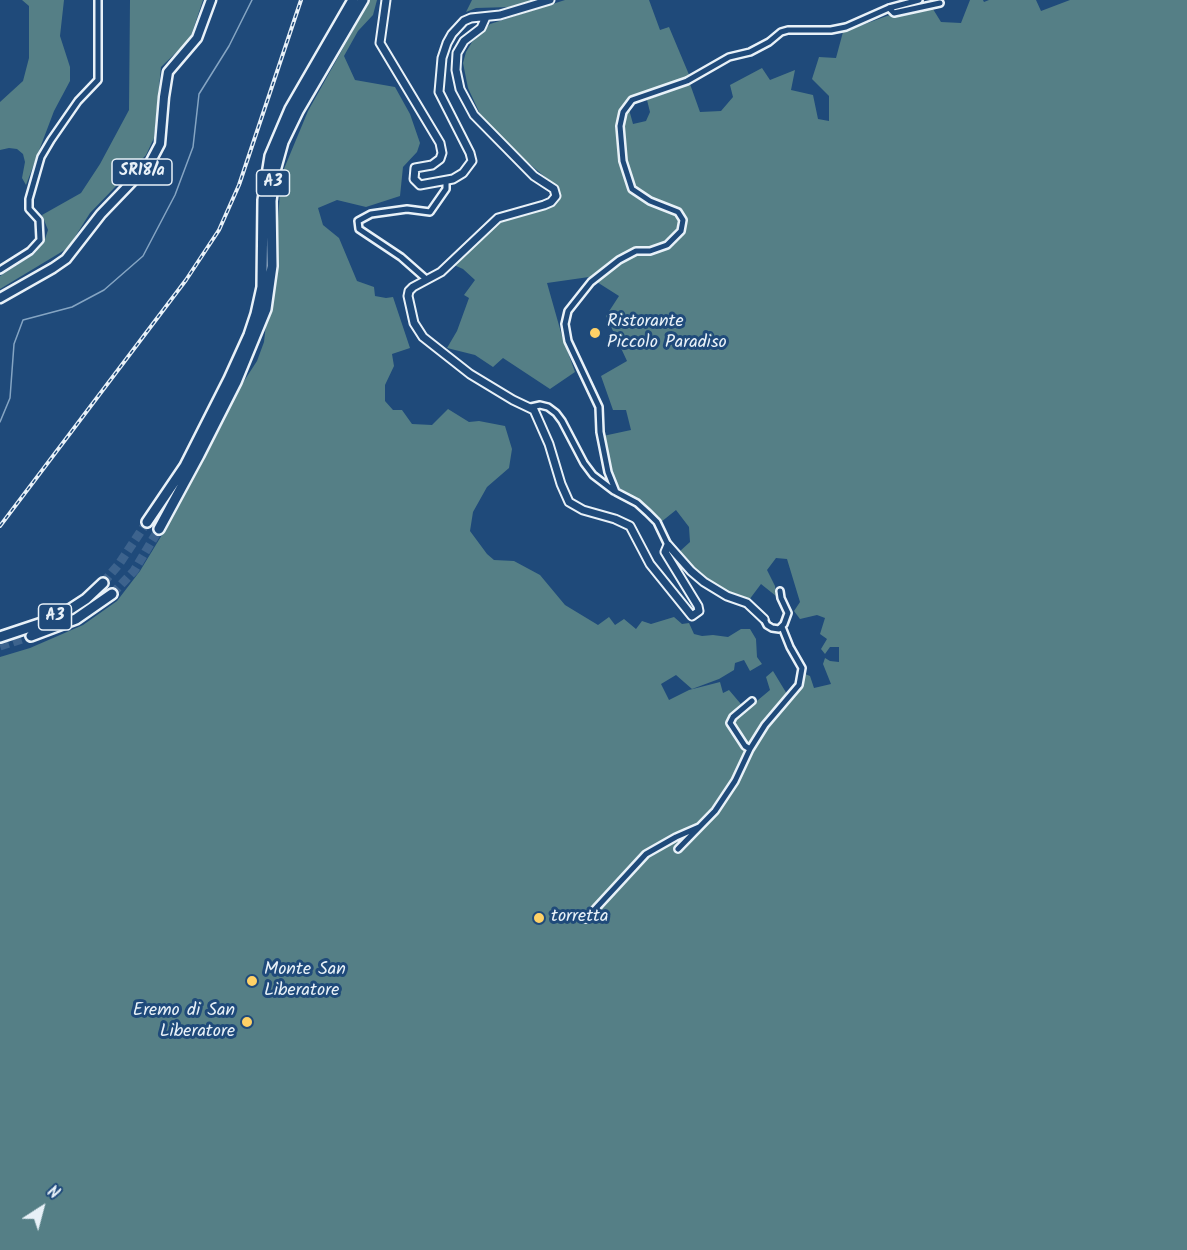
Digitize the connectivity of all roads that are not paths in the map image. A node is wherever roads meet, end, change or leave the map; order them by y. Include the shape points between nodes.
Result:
1 (98, 0) edge
2 (211, 0) edge
3 (353, 0) edge
4 (363, 0) edge
5 (386, 0) edge
6 (550, 0) edge
7 (919, 0) edge
8 (940, 3) dead end
9 (889, 8) junction
10 (486, 17) junction
11 (446, 182) junction
12 (0, 270) edge
13 (426, 279) junction
14 (0, 298) edge
15 (233, 380) junction
16 (531, 407) junction
17 (183, 477) junction
18 (616, 492) junction
19 (147, 522) tunnel mouth
20 (159, 529) tunnel mouth
21 (668, 545) junction
22 (103, 583) tunnel mouth
23 (780, 591) dead end
24 (112, 594) tunnel mouth
25 (765, 622) joint
26 (782, 627) junction
27 (31, 636) tunnel mouth
28 (0, 637) edge
29 (752, 701) dead end
30 (750, 749) junction
31 (701, 826) junction
32 (678, 849) dead end
33 (586, 919) dead end

1 - 12 street via 98,80 78,101 41,157 29,199 29,209 39,220 40,240
2 - 14 main road, SR18/a via 197,38 168,72 160,144 150,163 101,214 66,259
3 - 15 highway, A3 via 273,146 263,200 262,287
4 - 15 highway, A3 via 283,142 271,201 269,296 261,324
5 - 11 street via 380,43 440,143 442,153 432,165 415,168 414,179 420,185
6 - 10 street
7 - 9 street
8 - 9 street via 894,13
9 - 18 street via 846,27 781,32 750,52 729,57 687,81 632,100 623,112 623,161 632,189 678,212 683,220 681,231 667,245 636,251 619,260 591,282 568,311 568,341 599,407 608,472
10 - 11 street via 464,21 444,51 439,92 472,158 462,173
10 - 13 street via 481,28 464,41 457,53 460,88 474,115 534,176 554,189 556,196 552,202 498,218 450,265
11 - 13 street via 446,189 430,212 407,209 371,214 358,221 359,229
13 - 16 street via 407,294 414,323 423,337 476,377
15 - 17 highway, A3
16 - 18 street via 540,405 556,412 593,475
16 - 21 street via 539,418 569,502 630,526 662,581 692,616 696,615 698,606 665,552
17 - 19 highway, A3
17 - 20 highway, A3
18 - 21 street via 637,503 657,522
21 - 25 street via 691,572 727,596 747,603
22 - 28 highway, A3 via 66,612
23 - 26 street via 788,613
24 - 27 highway, A3 via 76,619
25 - 26 street via 775,629
26 - 30 street via 802,668 799,685 765,724
29 - 30 street via 730,723
30 - 31 street via 735,781
31 - 32 street
31 - 33 street via 646,854

